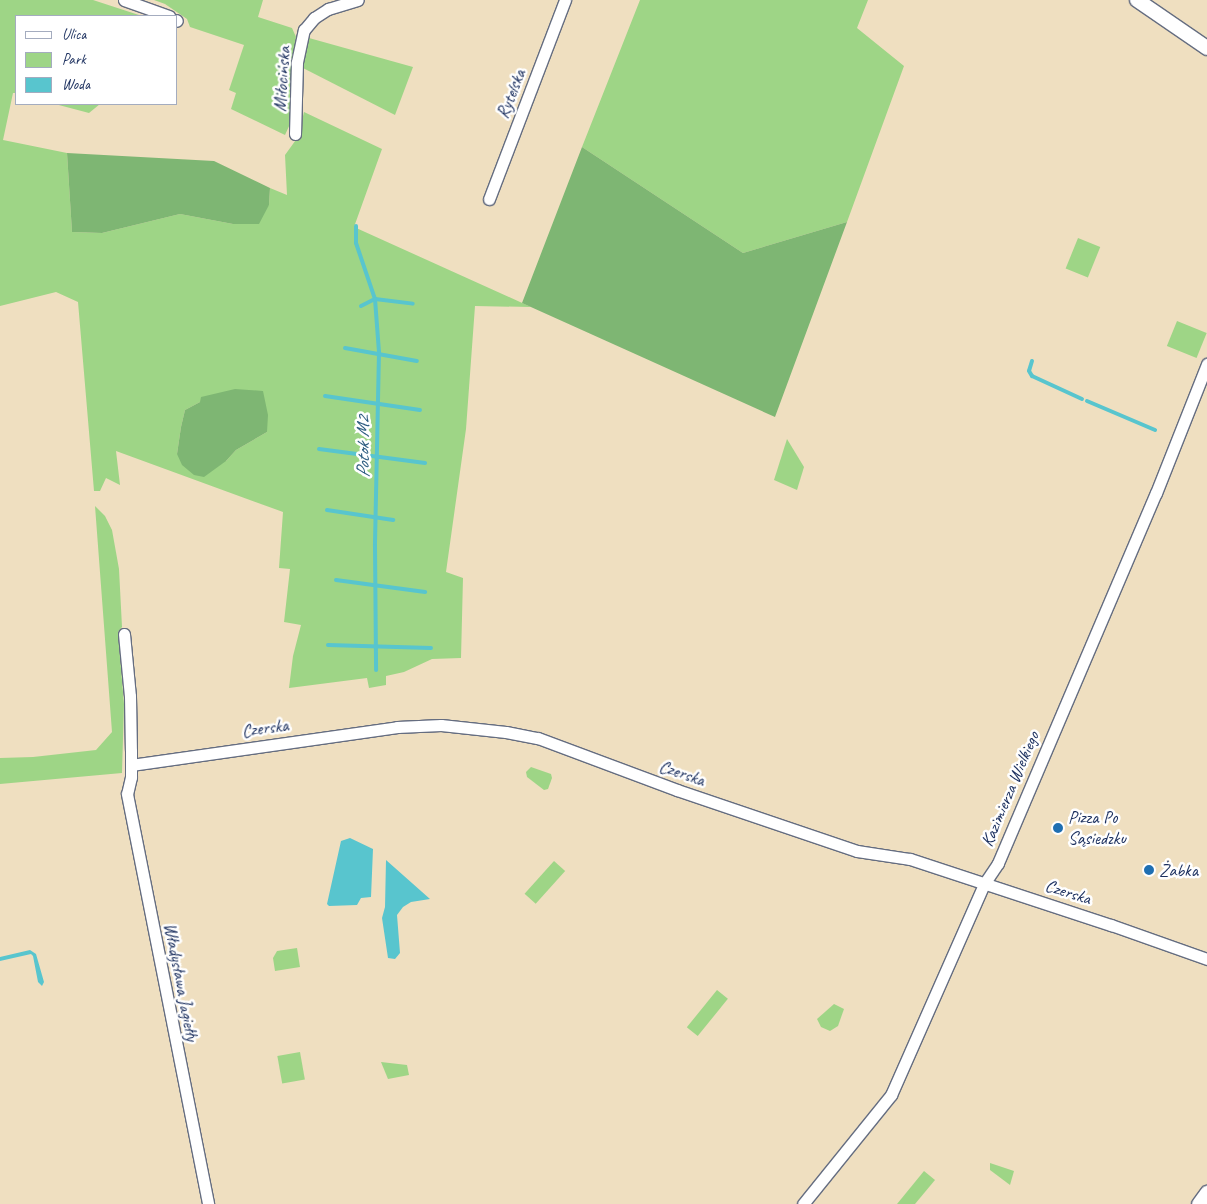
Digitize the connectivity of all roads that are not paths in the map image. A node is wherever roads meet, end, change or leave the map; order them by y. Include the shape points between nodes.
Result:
1 (124, 0) edge
2 (358, 0) edge
3 (565, 0) edge
4 (1137, 0) edge
5 (163, 15) edge
6 (1207, 48) edge
7 (295, 134) dead end
8 (489, 199) dead end
9 (1207, 364) edge
10 (124, 634) dead end
11 (131, 766) junction
12 (984, 884) junction
13 (1207, 959) edge
14 (1207, 1192) edge
15 (208, 1204) edge
16 (803, 1204) edge
17 (1198, 1204) edge

1 - 5 street
2 - 7 street, Miłocińska via 328,9 304,30 297,62
3 - 8 street, Rytelska
4 - 6 street
9 - 12 street, Kazimierza Wielkiego via 1156,493 998,862
10 - 11 street, Władysława Jagiełły via 130,696
11 - 12 street, Czerska via 397,726 441,725 497,730 538,738 671,788 857,851 910,859
11 - 15 street, Władysława Jagiełły via 127,794
12 - 13 street, Czerska
12 - 16 street, Kazimierza Wielkiego via 891,1095
14 - 17 main road

